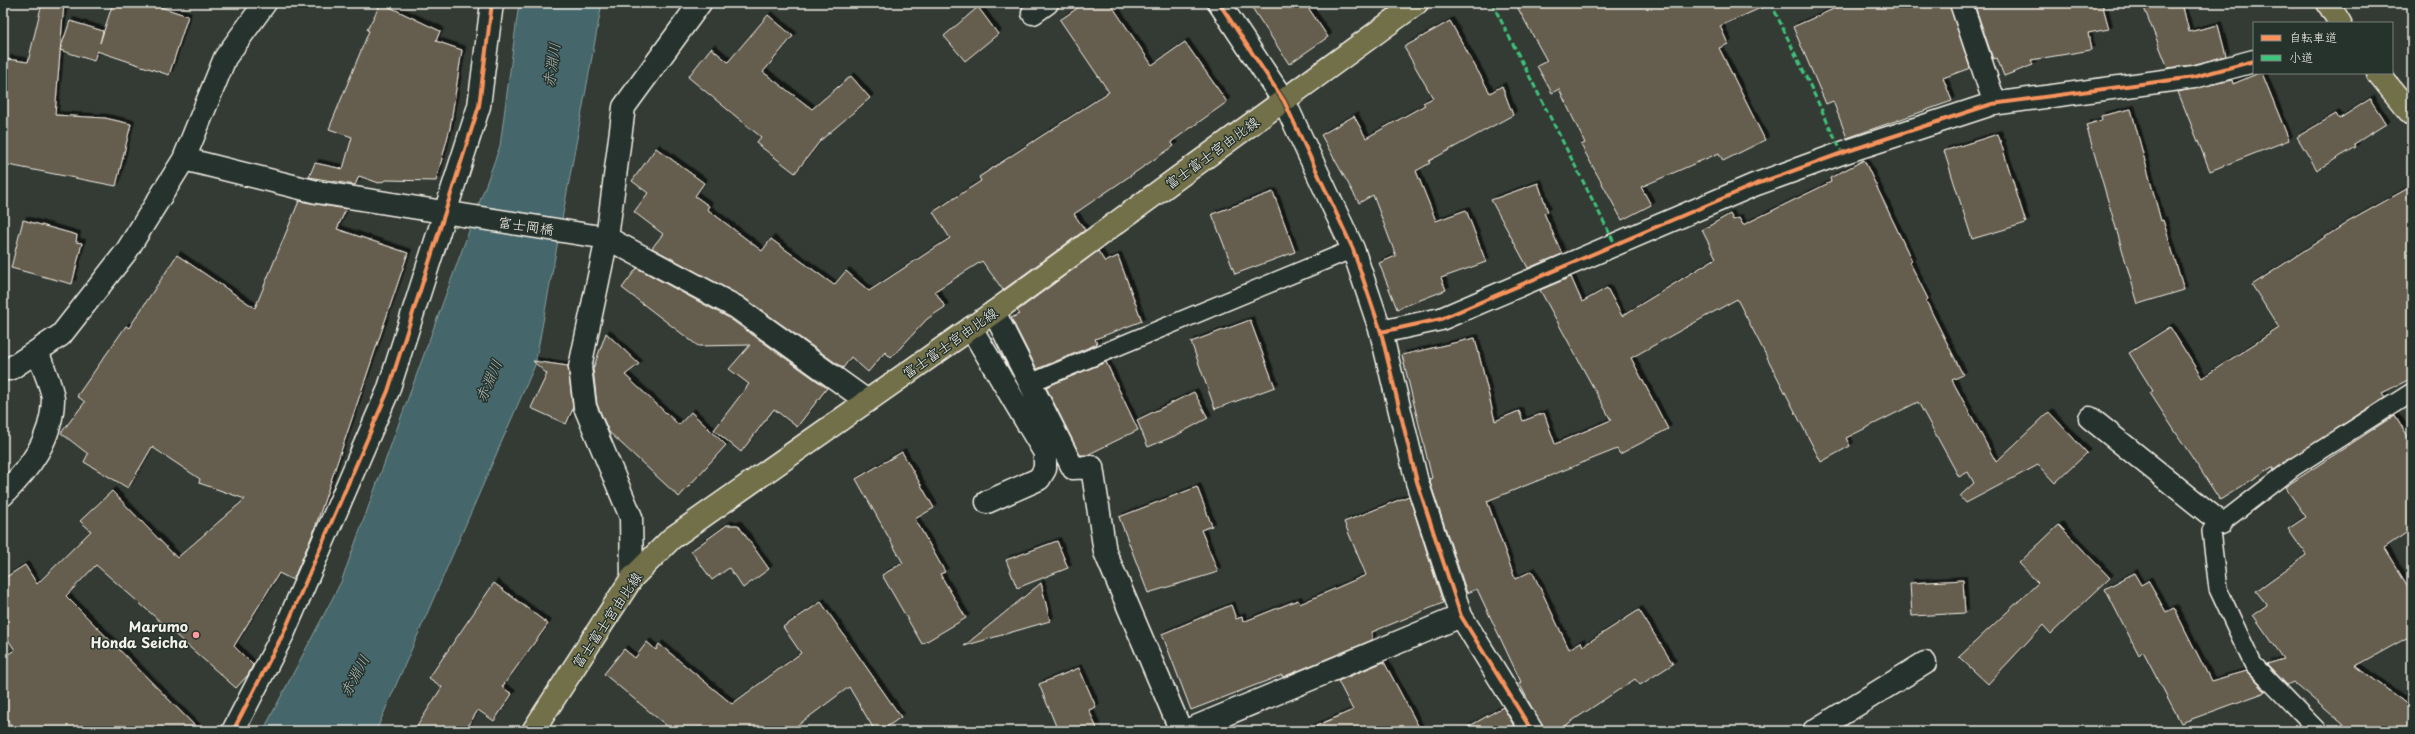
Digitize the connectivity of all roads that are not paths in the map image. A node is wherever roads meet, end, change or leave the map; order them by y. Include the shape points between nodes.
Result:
1 (265, 3) edge
2 (492, 3) edge
3 (700, 3) edge
4 (1219, 3) edge
5 (1417, 3) edge
6 (1961, 3) edge
7 (2328, 3) edge
8 (2339, 22) edge
9 (2253, 61) edge
10 (2379, 74) edge
11 (1284, 100) junction
12 (1995, 104) junction
13 (2412, 115) edge
14 (184, 159) junction
15 (445, 214) junction
16 (607, 238) junction
17 (1352, 249) junction
18 (994, 312) junction
19 (971, 328) junction
20 (1381, 332) junction
21 (37, 351) junction
22 (3, 369) edge
23 (1030, 383) junction
24 (2412, 392) edge
25 (867, 401) junction
26 (2090, 418) dead end
27 (3, 496) edge
28 (987, 502) dead end
29 (2221, 523) junction
30 (632, 578) junction
31 (1461, 616) junction
32 (1924, 663) dead end
33 (234, 731) edge
34 (533, 731) edge
35 (1181, 731) edge
36 (1186, 731) edge
37 (1532, 731) edge
38 (1814, 731) edge
39 (2318, 731) edge

1 - 14 street via 225,58
2 - 15 street via 479,106
3 - 16 street via 624,107
4 - 11 street
5 - 11 main road, 富士富士宮由比線
6 - 12 street
7 - 8 main road
9 - 12 street via 2194,77
10 - 13 main road
11 - 17 street
11 - 18 main road, 富士富士宮由比線
12 - 20 street via 1842,153 1754,185 1441,319
14 - 15 street, 富士岡橋 via 317,192
14 - 21 street via 126,252 61,335
15 - 16 street, 富士岡橋
15 - 33 street via 388,390 284,632
16 - 25 street, 富士岡橋 via 736,307
16 - 30 street via 580,368 585,407 631,517
17 - 20 street
17 - 23 lane
18 - 19 main road, 富士富士宮由比線
18 - 23 street
19 - 25 main road, 富士富士宮由比線
19 - 28 street via 1045,453 1044,469 1039,479
20 - 31 street via 1417,482
21 - 22 street via 10,369
21 - 27 street via 53,399 46,438 27,471
23 - 35 street via 1073,468 1092,466 1105,552
24 - 29 lane via 2294,467
25 - 30 main road, 富士富士宮由比線 via 672,538
26 - 29 street
29 - 39 lane via 2211,531 2218,589 2246,651 2253,664
30 - 34 main road, 富士富士宮由比線
31 - 36 street
31 - 37 street
32 - 38 street

